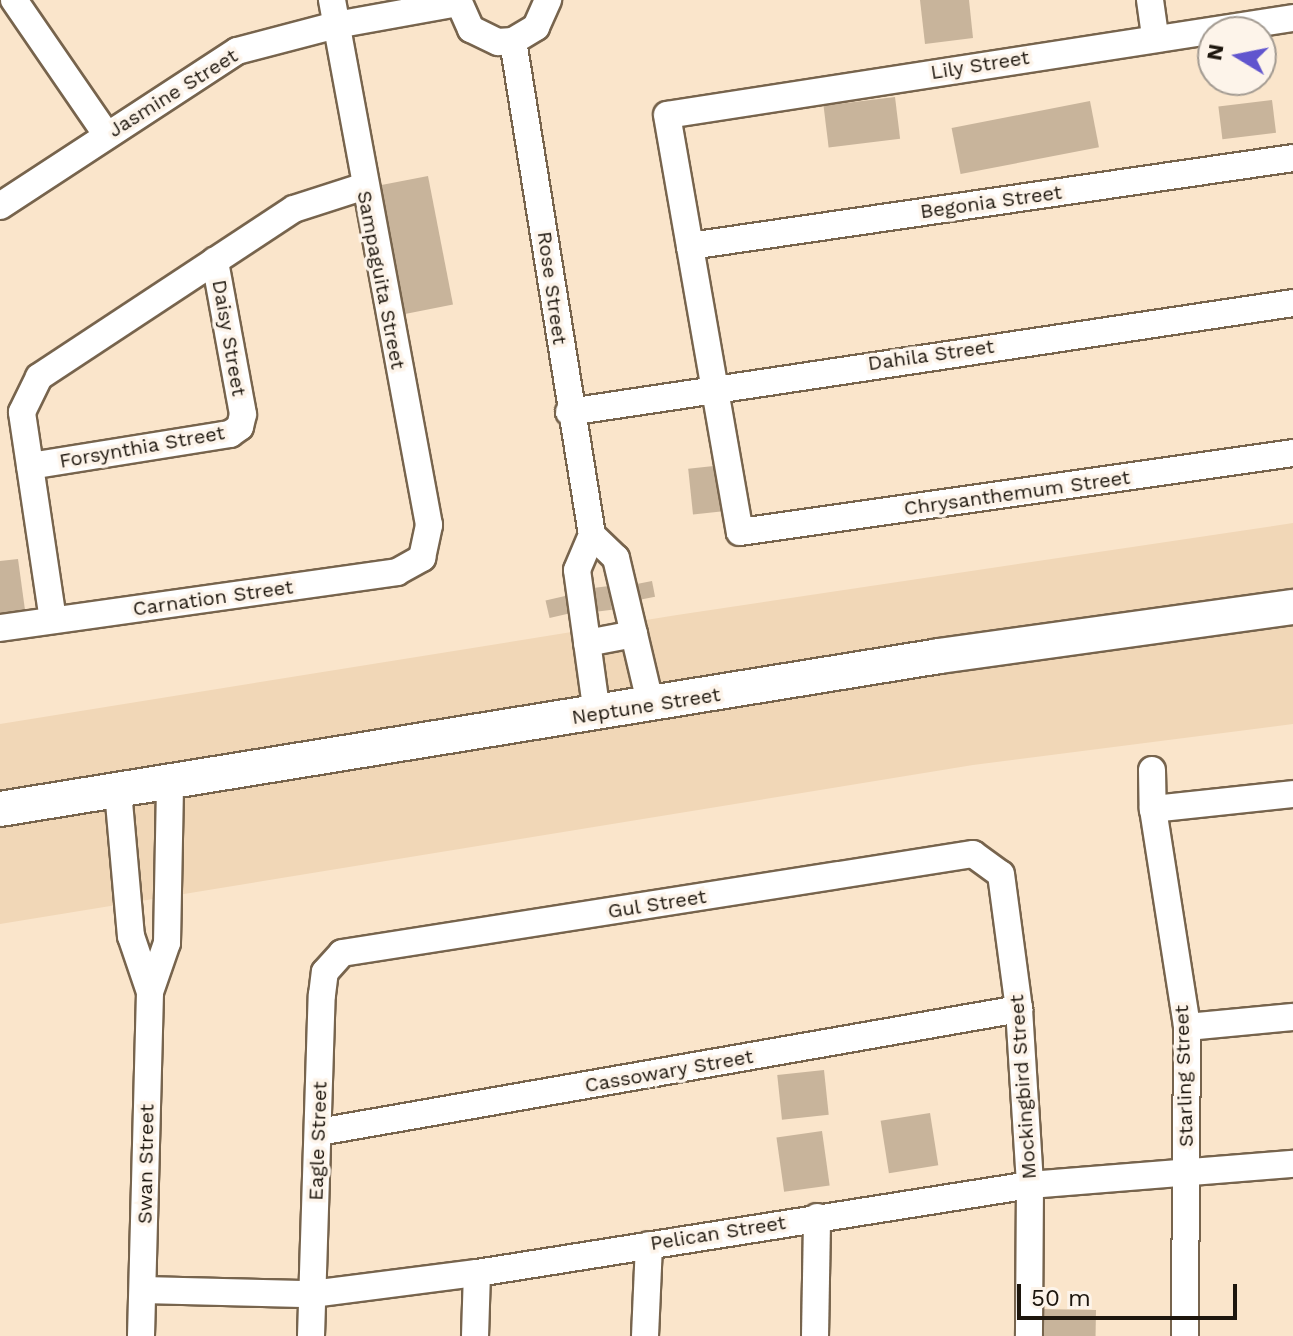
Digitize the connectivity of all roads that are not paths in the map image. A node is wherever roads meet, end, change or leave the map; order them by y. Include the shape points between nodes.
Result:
1 (12, 0) edge
2 (548, 0) edge
3 (1150, 0) edge
4 (458, 2) edge
5 (0, 7) edge
6 (334, 12) edge
7 (1293, 18) edge
8 (1155, 37) junction
9 (513, 41) junction
10 (106, 134) junction
11 (1293, 158) edge
12 (362, 187) junction
13 (0, 206) edge
14 (690, 246) junction
15 (215, 261) junction
16 (1293, 303) edge
17 (715, 387) junction
18 (569, 412) junction
19 (243, 414) joint
20 (1293, 453) edge
21 (30, 466) junction
22 (592, 535) junction
23 (422, 558) joint
24 (1293, 607) edge
25 (53, 620) junction
26 (0, 628) edge
27 (634, 634) junction
28 (587, 643) junction
29 (651, 706) junction
30 (597, 714) junction
31 (1152, 770) dead end
32 (170, 784) junction
33 (118, 791) junction
34 (1293, 794) edge
35 (0, 809) edge
36 (1153, 809) junction
37 (973, 854) joint
38 (342, 953) joint
39 (150, 992) junction
40 (1019, 1009) junction
41 (1293, 1017) edge
42 (1187, 1027) junction
43 (319, 1132) junction
44 (1293, 1164) edge
45 (1186, 1169) junction
46 (1030, 1185) junction
47 (817, 1217) junction
48 (649, 1245) junction
49 (477, 1273) junction
50 (143, 1290) junction
51 (312, 1294) junction
52 (141, 1336) edge
53 (311, 1336) edge
54 (475, 1336) edge
55 (645, 1336) edge
56 (815, 1336) edge
57 (1029, 1336) edge
58 (1185, 1336) edge

1 - 5 street
1 - 10 street
2 - 9 street via 536,27
3 - 8 street
4 - 6 street, Jasmine Street
4 - 9 street via 471,29 484,38
6 - 10 street, Jasmine Street via 237,51
6 - 12 street, Sampaguita Street
7 - 8 street, Lily Street
8 - 14 street, Lily Street via 667,115
9 - 18 street, Rose Street
10 - 13 street, Jasmine Street
11 - 14 street, Begonia Street
12 - 15 street via 294,209
12 - 23 street, Sampaguita Street via 429,525
14 - 17 street
15 - 19 street, Daisy Street
15 - 21 street via 39,377 22,412
16 - 17 street, Dahila Street
17 - 18 street, Dahila Street
17 - 20 street, Chrysanthemum Street via 740,532
18 - 22 street, Rose Street
19 - 21 street, Forsynthia Street via 240,427 230,434
21 - 25 street
22 - 27 street via 616,558
22 - 28 street via 577,570
23 - 25 street, Carnation Street via 397,572
24 - 29 street, Neptune Street via 939,656
25 - 26 street, Carnation Street
27 - 28 street
27 - 29 street
28 - 30 street
29 - 30 street, Neptune Street
30 - 32 street, Neptune Street
31 - 36 street, Starling Street
32 - 33 street, Neptune Street
32 - 39 street, Swan Street via 167,943
33 - 35 street, Neptune Street
33 - 39 street, Swan Street via 131,936
34 - 36 street
36 - 42 street, Starling Street
37 - 38 street, Gul Street
37 - 40 street, Mockingbird Street via 1001,874
38 - 43 street, Eagle Street via 325,972 322,995
39 - 50 street, Swan Street
40 - 43 street, Cassowary Street
40 - 46 street, Mockingbird Street
41 - 42 street
42 - 45 street, Starling Street
43 - 51 street, Eagle Street
44 - 45 street, Pelican Street
45 - 46 street, Pelican Street
45 - 58 street, Starling Street
46 - 47 street, Pelican Street
46 - 57 street, Mockingbird Street
47 - 48 street, Pelican Street
47 - 56 street
48 - 49 street, Pelican Street
48 - 55 street
49 - 51 street, Pelican Street
49 - 54 street
50 - 51 street, Pelican Street
50 - 52 street, Swan Street
51 - 53 street, Eagle Street

